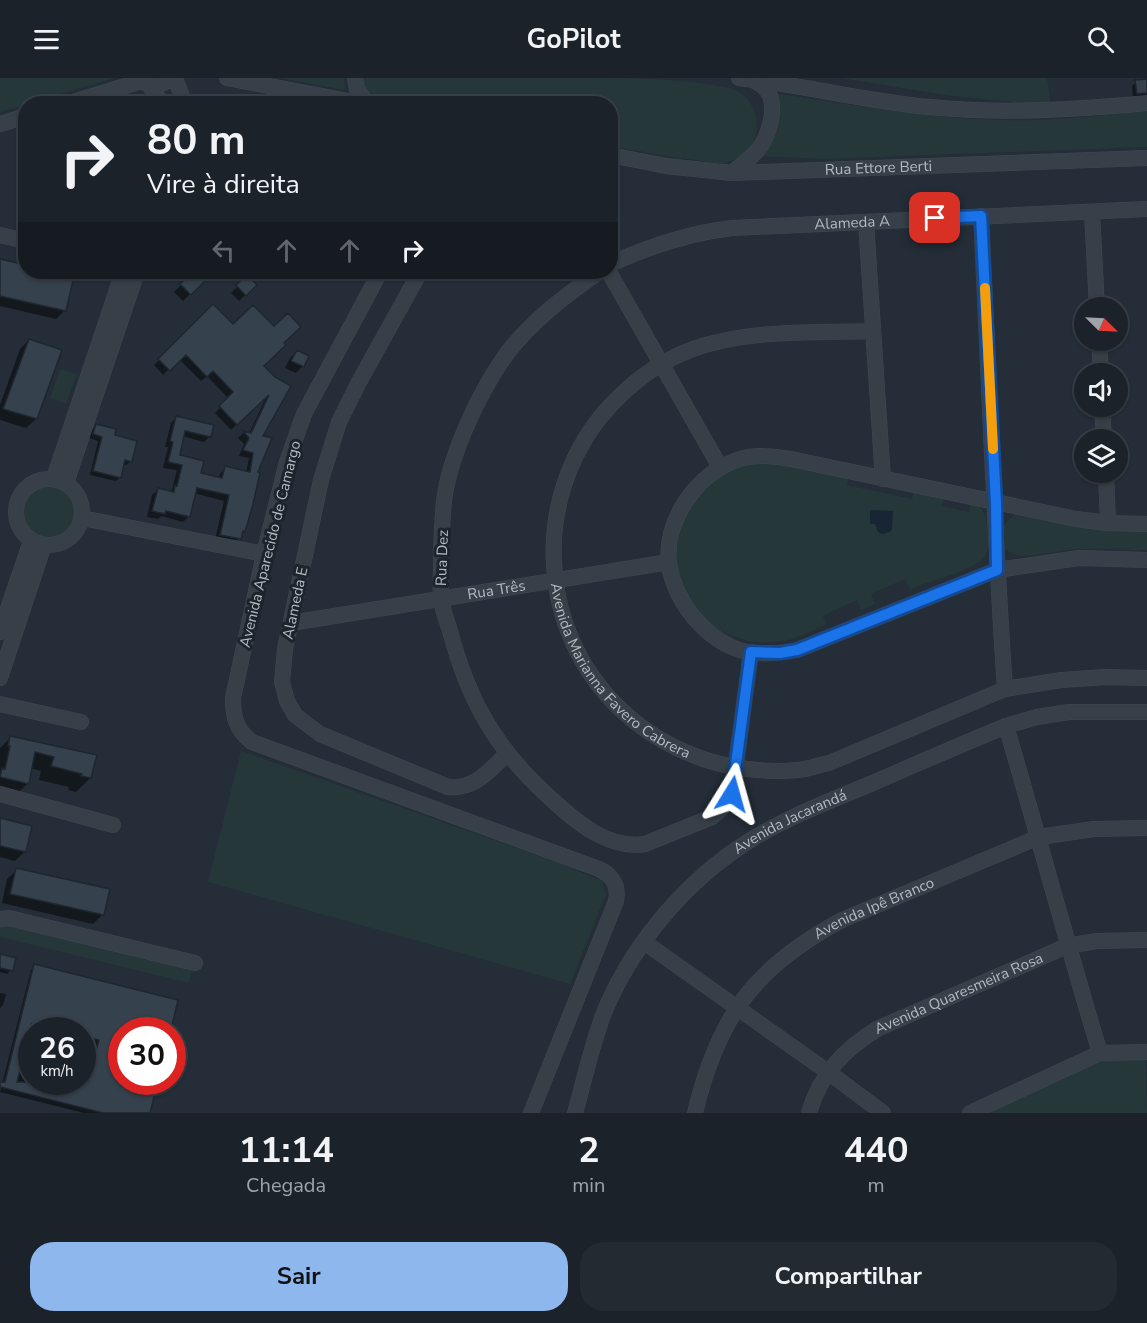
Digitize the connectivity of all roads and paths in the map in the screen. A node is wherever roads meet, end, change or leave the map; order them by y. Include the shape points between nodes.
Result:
1 (175, 78) edge
2 (226, 78) edge
3 (355, 78) edge
4 (746, 79) edge
5 (143, 81) edge
6 (93, 96) edge
7 (156, 96) edge
8 (182, 96) edge
9 (322, 96) edge
10 (362, 96) edge
11 (1147, 103) edge
12 (18, 118) edge
13 (0, 124) edge
14 (618, 157) edge
15 (1147, 158) edge
16 (732, 173) junction
17 (1147, 208) edge
18 (1092, 212) junction
19 (981, 216) junction
20 (866, 222) junction
21 (0, 235) edge
22 (18, 239) edge
23 (618, 261) edge
24 (121, 279) edge
25 (134, 279) edge
26 (376, 279) edge
27 (416, 279) edge
28 (589, 279) edge
29 (613, 279) edge
30 (1096, 297) edge
31 (873, 331) junction
32 (663, 363) junction
33 (720, 467) junction
34 (883, 478) junction
35 (60, 481) junction
36 (1106, 483) edge
37 (0, 501) edge
38 (996, 503) junction
39 (16, 505) junction
40 (82, 518) junction
41 (1108, 523) junction
42 (1147, 524) edge
43 (37, 543) junction
44 (264, 554) junction
45 (1147, 560) edge
46 (669, 562) junction
47 (997, 570) junction
48 (554, 580) junction
49 (441, 598) junction
50 (291, 623) junction
51 (0, 632) edge
52 (751, 652) junction
53 (0, 678) edge
54 (1147, 678) edge
55 (1005, 689) junction
56 (0, 704) edge
57 (1147, 712) edge
58 (81, 722) dead end
59 (1006, 726) junction
60 (507, 754) junction
61 (736, 767) junction
62 (0, 794) edge
63 (113, 825) dead end
64 (1147, 828) edge
65 (1039, 837) junction
66 (0, 919) edge
67 (1147, 940) edge
68 (644, 942) junction
69 (1067, 946) junction
70 (195, 963) dead end
71 (737, 1007) junction
72 (1147, 1052) edge
73 (1100, 1053) junction
74 (828, 1072) junction
75 (531, 1113) edge
76 (575, 1113) edge
77 (695, 1113) edge
78 (809, 1113) edge
79 (883, 1113) edge
80 (970, 1113) edge

1 - 5 street via 160,84
1 - 8 street
2 - 9 street
3 - 10 street
4 - 11 street via 894,103 988,111 1051,111
4 - 16 street via 767,90 772,108 770,127 757,151
5 - 6 street
5 - 7 street
12 - 13 street
14 - 16 street, Rua Ettore Berti
15 - 16 street, Rua Ettore Berti
17 - 18 street, Alameda A
18 - 19 street, Alameda A
18 - 30 street
19 - 20 street, Alameda A
19 - 38 street
20 - 23 street, Alameda A via 702,232
20 - 31 street
21 - 22 street
24 - 35 street
25 - 35 street
26 - 44 street, Avenida Aparecido de Camargo via 304,414 287,462
27 - 50 street, Alameda E via 339,422 321,480
28 - 49 street, Rua Dez via 528,329 508,352 471,417 444,499
29 - 32 street
31 - 32 street, Avenida Marianna Favero Cabrera via 721,340
31 - 34 street
32 - 33 street
32 - 48 street, Avenida Marianna Favero Cabrera via 612,403 576,455 556,516
33 - 34 street via 739,459 774,456
33 - 46 street via 704,479 678,515
34 - 38 street
35 - 39 street via 41,479 30,484
35 - 40 street via 76,492 82,504
36 - 41 street
37 - 39 street
38 - 41 street
38 - 47 street
39 - 43 street via 15,518 21,531
40 - 43 street via 68,539 57,545
40 - 44 street
41 - 42 street
43 - 51 street
43 - 53 street
44 - 75 street, Avenida Aparecido de Camargo via 232,698 237,726 252,742 599,869 614,881 616,901
45 - 47 street via 1079,558
46 - 48 street, Rua Três
46 - 52 street via 680,597 704,629 733,647
47 - 52 street via 797,650
47 - 55 street
48 - 49 street, Rua Três
48 - 61 street, Avenida Marianna Favero Cabrera via 561,614 574,647 614,704 640,727 670,745 702,759
49 - 50 street, Rua Três
49 - 60 street, Rua Dez via 468,685
50 - 60 street, Alameda E via 282,682 287,701 295,715 321,734 448,787 475,783
52 - 61 street
54 - 55 street, Avenida Marianna Favero Cabrera via 1106,676
55 - 61 street, Avenida Marianna Favero Cabrera via 829,763 799,770
56 - 58 street
57 - 59 street, Avenida Jacarandá via 1069,712
59 - 65 street
59 - 68 street, Avenida Jacarandá via 789,819 748,842 709,870 673,904
60 - 61 street, Rua Dez via 569,815 606,839 629,846 645,844 712,816 728,804
62 - 63 street
64 - 65 street, Avenida Ipê Branco via 1094,829
65 - 69 street
65 - 71 street, Avenida Ipê Branco via 811,936 766,973
66 - 70 street
67 - 69 street, Avenida Quaresmeira Rosa
68 - 71 street
68 - 76 street, Avenida Jacarandá via 606,1009
69 - 73 street
69 - 74 street, Avenida Quaresmeira Rosa via 879,1028 859,1039
71 - 74 street
71 - 77 street, Avenida Ipê Branco via 717,1041
72 - 73 street
73 - 80 street
74 - 78 street, Avenida Quaresmeira Rosa
74 - 79 street

